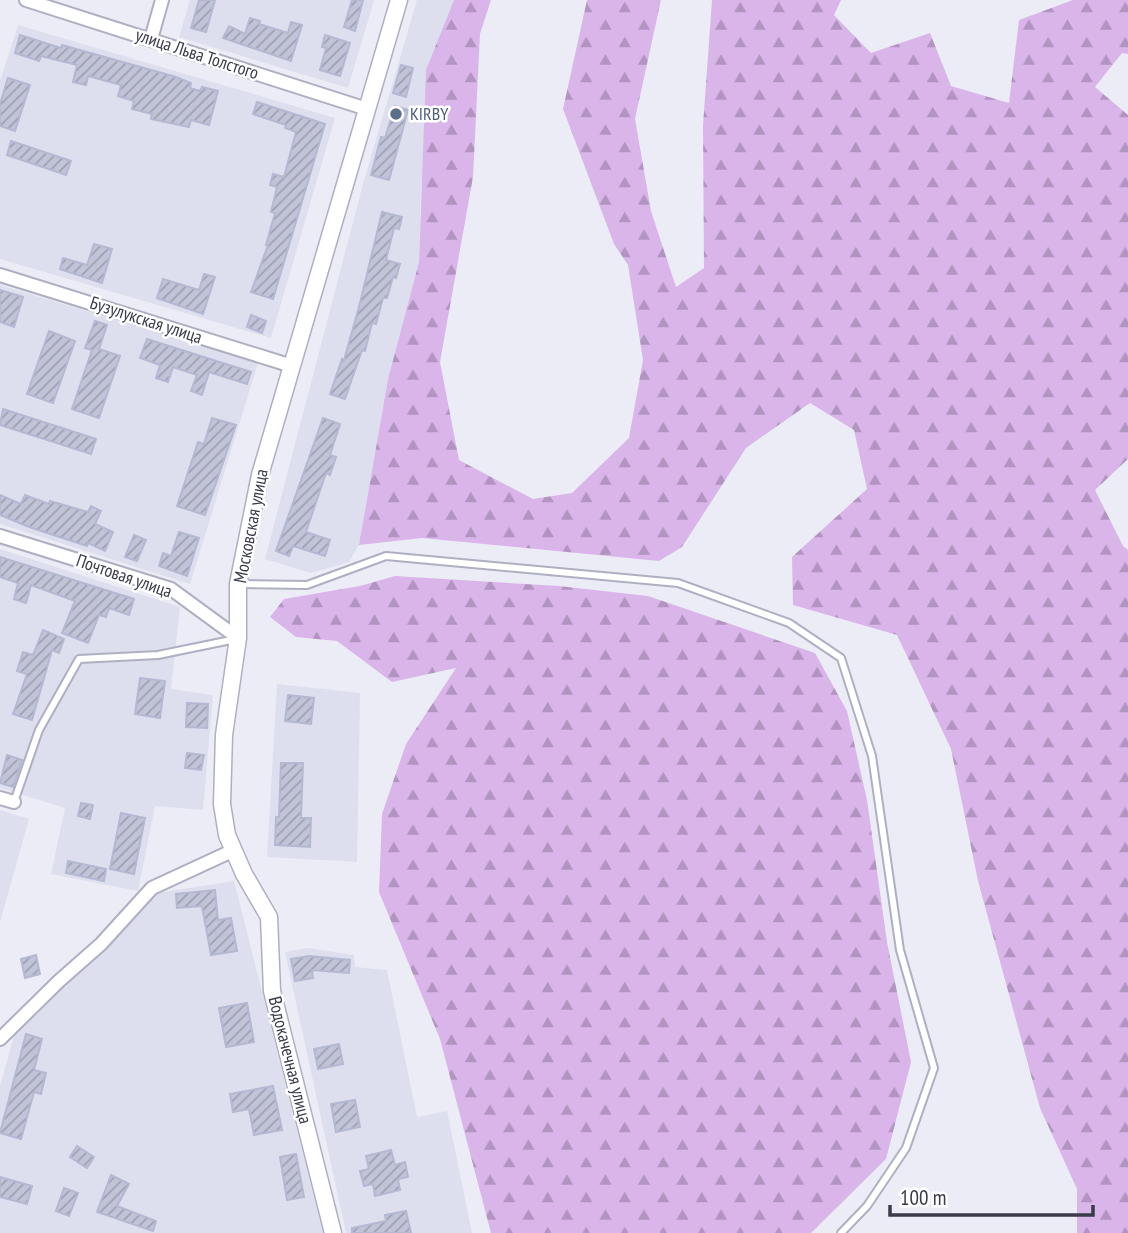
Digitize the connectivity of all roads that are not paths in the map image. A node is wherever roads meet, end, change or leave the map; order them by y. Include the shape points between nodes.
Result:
1 (26, 0) edge
2 (162, 0) edge
3 (399, 0) edge
4 (151, 39) junction
5 (367, 109) junction
6 (0, 275) edge
7 (292, 366) junction
8 (0, 536) edge
9 (238, 584) junction
10 (238, 638) junction
11 (0, 798) edge
12 (14, 802) joint
13 (232, 850) junction
14 (0, 1038) edge
15 (333, 1233) edge
16 (841, 1233) edge

1 - 4 street, улица Льва Толстого
2 - 4 street
3 - 5 street, Московская улица
4 - 5 street, улица Льва Толстого
5 - 7 street, Московская улица
6 - 7 street, Бузулукская улица
7 - 9 street, Московская улица via 260,475
8 - 10 street, Почтовая улица via 171,589
9 - 10 street, Московская улица
9 - 16 lane via 307,585 386,556 678,583 789,623 841,659 872,756 900,950 934,1068 906,1148 867,1206
10 - 12 lane via 158,655 79,659 39,730
10 - 13 street, Московская улица via 224,735 222,804
11 - 12 street
13 - 14 street via 152,888 101,944
13 - 15 street, Водокачечная улица via 269,917 272,991

